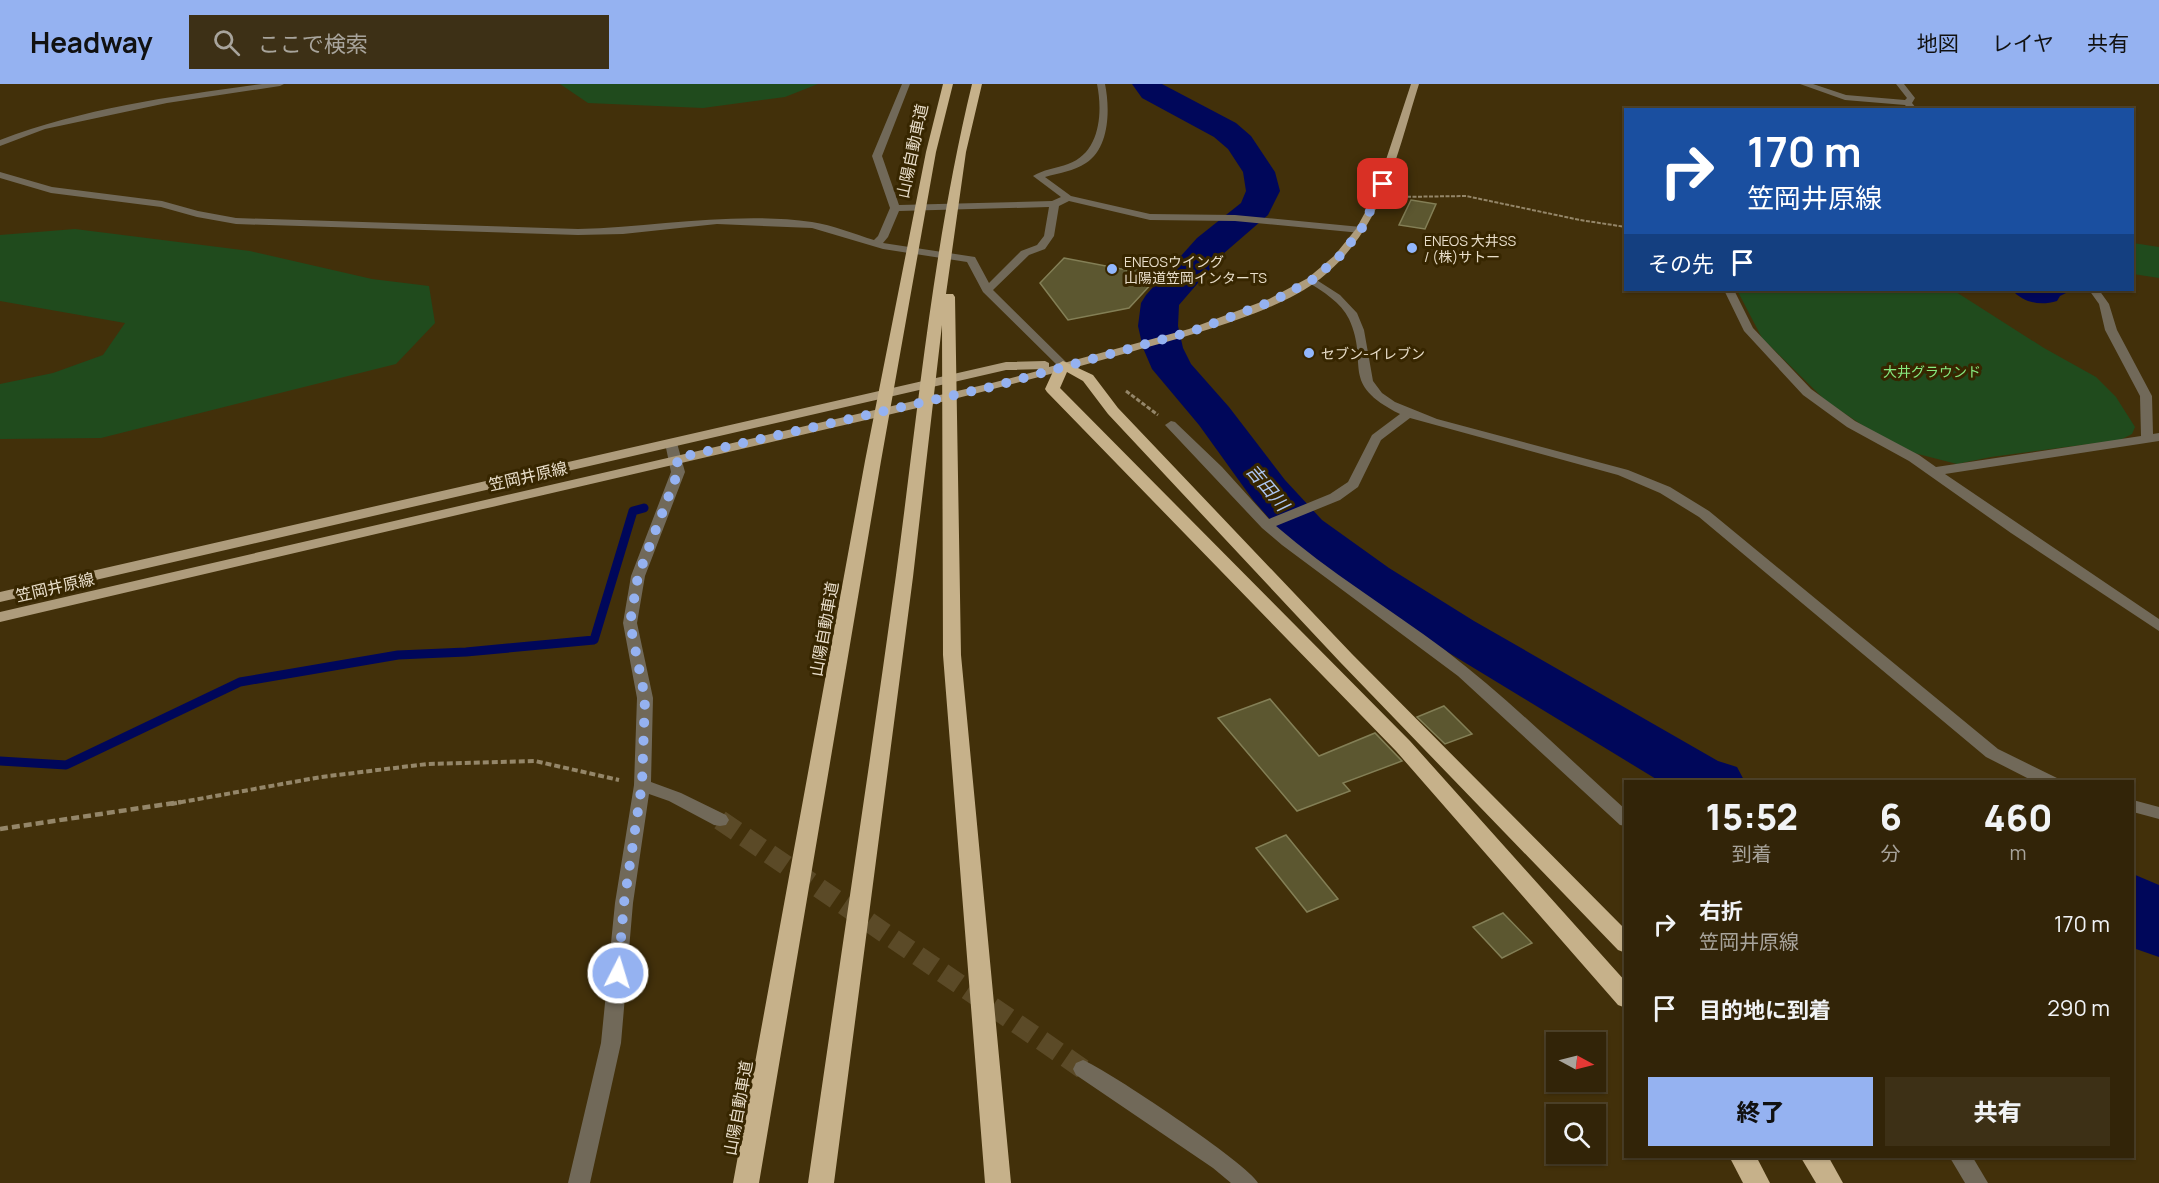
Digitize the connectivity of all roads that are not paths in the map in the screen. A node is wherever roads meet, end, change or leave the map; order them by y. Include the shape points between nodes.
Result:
1 (280, 84) edge
2 (906, 84) edge
3 (948, 84) edge
4 (977, 84) edge
5 (1101, 84) edge
6 (1415, 84) edge
7 (1804, 84) edge
8 (1900, 84) edge
9 (266, 85) edge
10 (1910, 106) edge
11 (0, 143) edge
12 (0, 175) edge
13 (1068, 198) junction
14 (1054, 204) junction
15 (895, 208) junction
16 (1361, 230) junction
17 (948, 239) junction
18 (876, 244) junction
19 (1312, 280) junction
20 (987, 290) junction
21 (1729, 291) edge
22 (2095, 291) edge
23 (1063, 365) junction
24 (1409, 413) junction
25 (1171, 425) road end
26 (2153, 437) edge
27 (671, 443) junction
28 (677, 458) junction
29 (1932, 472) junction
30 (1270, 523) junction
31 (0, 597) edge
32 (0, 617) edge
33 (2159, 626) edge
34 (2047, 780) edge
35 (642, 784) junction
36 (2134, 806) edge
37 (2159, 813) edge
38 (1624, 818) edge
39 (720, 820) tunnel mouth
40 (1624, 942) edge
41 (1624, 996) edge
42 (1083, 1068) tunnel mouth
43 (1743, 1158) edge
44 (1814, 1158) edge
45 (1960, 1158) edge
46 (579, 1183) edge
47 (746, 1183) edge
48 (821, 1183) edge
49 (998, 1183) edge
50 (1247, 1183) edge
51 (1757, 1183) edge
52 (1830, 1183) edge
53 (1977, 1183) edge

1 - 9 street
2 - 15 street via 877,156
3 - 47 highway, 山陽自動車道 via 931,152 873,460
4 - 17 highway via 961,152
5 - 13 street via 1104,96 1099,140 1090,154 1085,161 1038,176
6 - 16 main road, 笠岡井原線 via 1379,196
7 - 10 street via 1845,97
8 - 10 street via 1911,98
9 - 11 street via 167,100 42,127
12 - 18 street via 51,190 162,204 236,220 578,232 717,220 813,225
13 - 14 street
13 - 16 street via 1150,217 1235,218
14 - 15 street
14 - 20 street via 1049,236 1041,247 1025,253
15 - 18 street
16 - 19 main road, 笠岡井原線 via 1338,258
17 - 48 highway
17 - 49 highway via 952,655
18 - 20 street via 971,259
19 - 23 main road, 笠岡井原線 via 1273,301 1193,331
19 - 24 street via 1344,302 1355,321 1363,348 1363,371 1371,389
20 - 23 street
21 - 29 street via 1748,329 1807,392 1851,424
22 - 26 street via 2146,396
23 - 27 main road, 笠岡井原線 via 1006,366
23 - 28 main road, 笠岡井原線 via 995,386
23 - 40 highway via 1088,378 1113,411 1346,658
23 - 41 highway via 1052,389 1403,746
24 - 30 street via 1376,438 1353,484 1335,497
24 - 34 street via 1601,466 1666,490 1704,514 1992,753
25 - 30 street
26 - 29 street
27 - 28 street
27 - 31 main road, 笠岡井原線
28 - 32 main road, 笠岡井原線
28 - 35 street via 678,472 638,576 630,623 645,698
29 - 33 street
30 - 38 street via 1291,547 1481,688
35 - 39 street
35 - 46 street via 624,903 611,1043
36 - 37 street
42 - 50 street via 1221,1161
43 - 51 highway
44 - 52 highway
45 - 53 street

